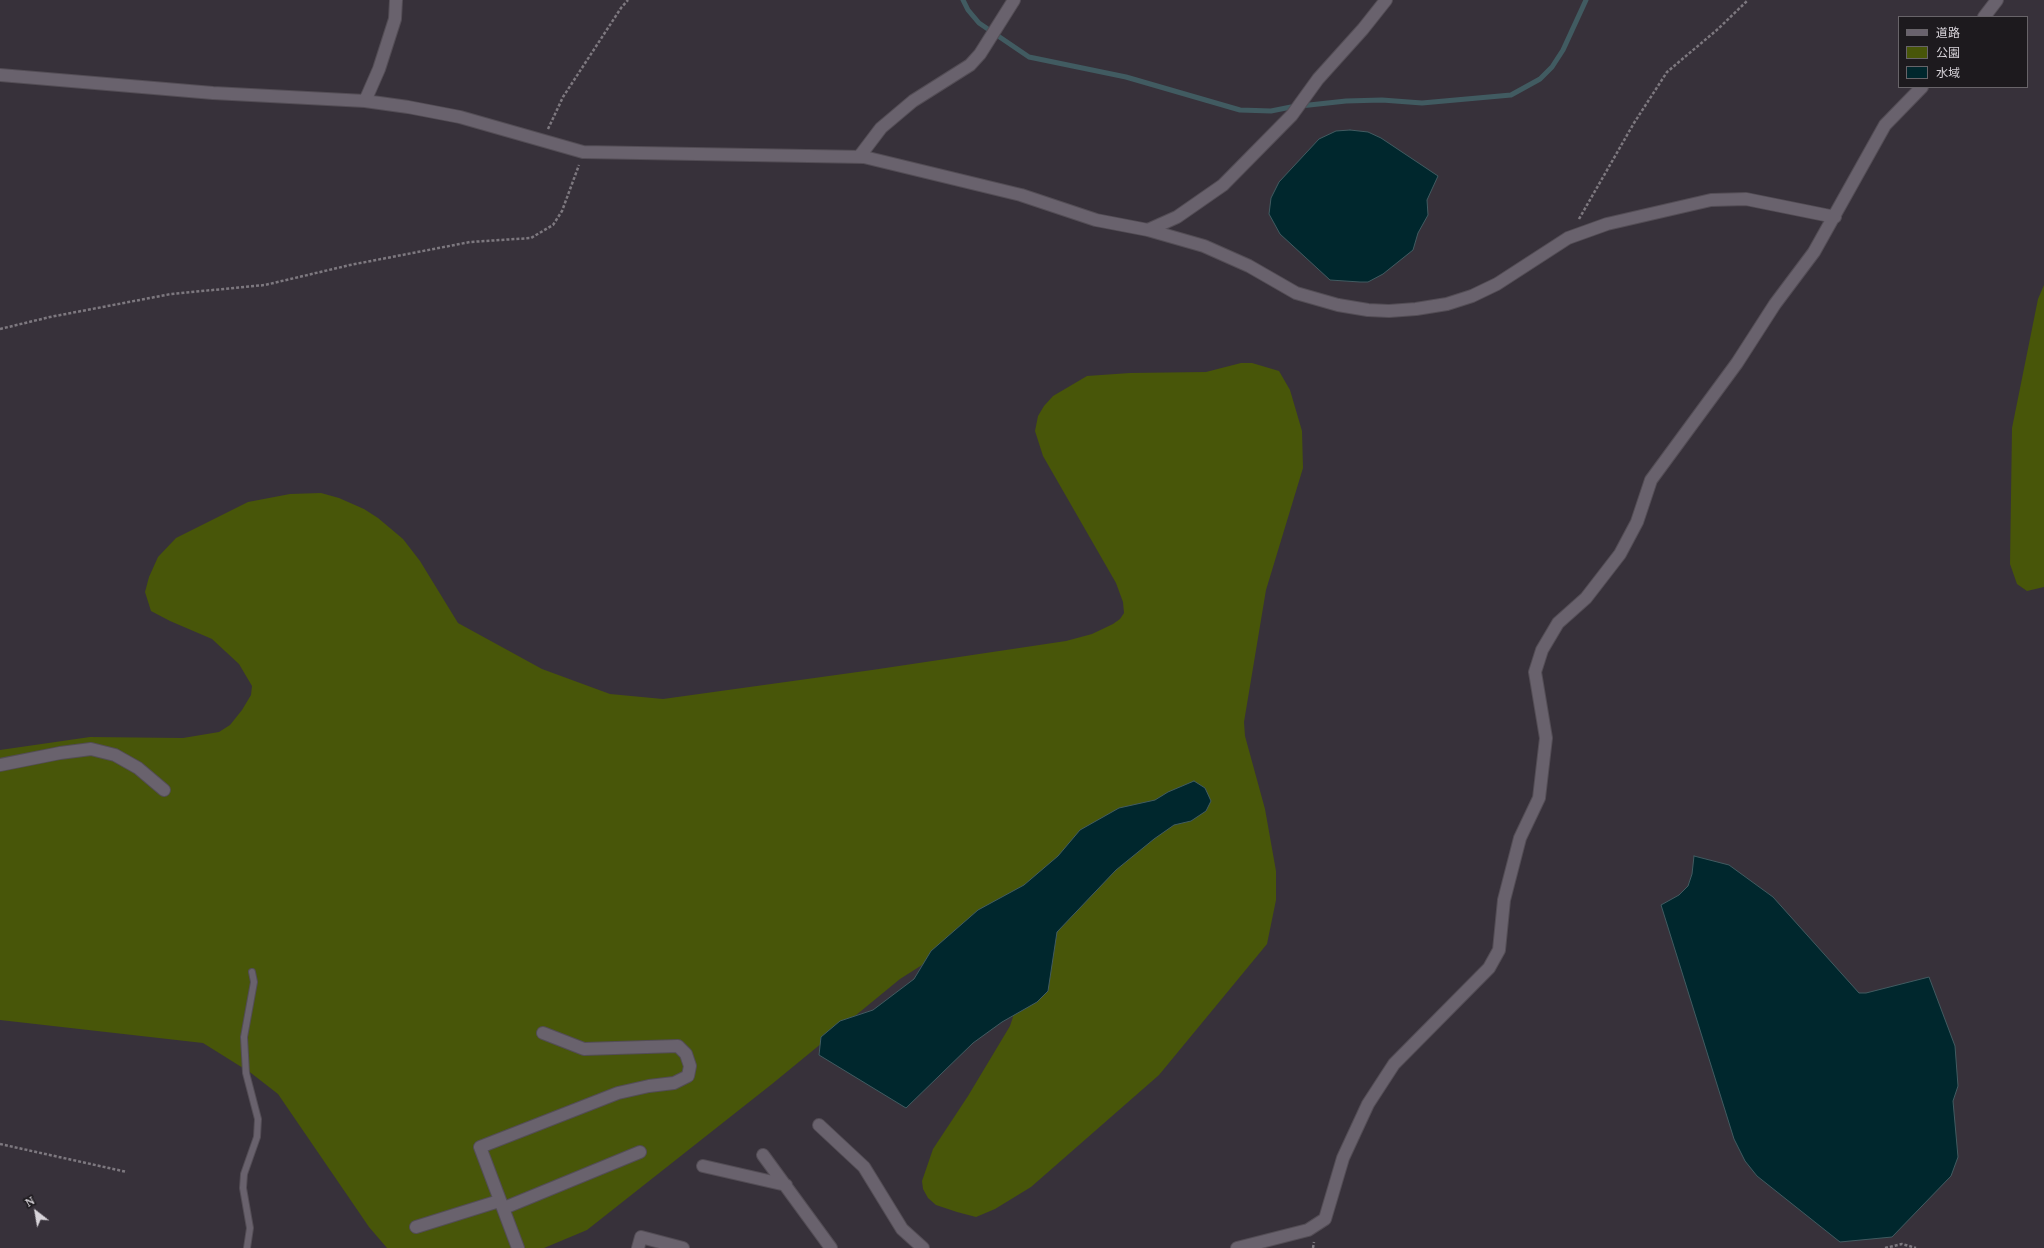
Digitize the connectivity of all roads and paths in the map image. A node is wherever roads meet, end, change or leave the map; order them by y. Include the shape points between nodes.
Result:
1 (396, 0) edge
2 (628, 0) edge
3 (1014, 0) edge
4 (1386, 0) edge
5 (1748, 0) edge
6 (1997, 0) edge
7 (1985, 16) edge
8 (0, 75) edge
9 (1921, 88) edge
10 (364, 101) junction
11 (542, 142) junction
12 (583, 152) junction
13 (859, 157) junction
14 (1835, 217) junction
15 (1148, 230) junction
16 (1568, 238) junction
17 (0, 329) edge
18 (0, 765) edge
19 (164, 790) dead end
20 (252, 972) dead end
21 (543, 1033) dead end
22 (819, 1126) dead end
23 (0, 1144) edge
24 (640, 1152) dead end
25 (763, 1155) dead end
26 (704, 1166) dead end
27 (126, 1172) dead end
28 (786, 1185) junction
29 (502, 1205) junction
30 (416, 1227) dead end
31 (247, 1248) edge
32 (518, 1248) edge
33 (638, 1248) edge
34 (683, 1248) edge
35 (831, 1248) edge
36 (923, 1248) edge
37 (1237, 1248) edge
38 (1885, 1248) edge
39 (1916, 1248) edge

1 - 10 street via 395,19 379,68
2 - 11 path via 563,97
3 - 13 street via 980,54 970,65 913,101 881,128
4 - 15 street via 1318,79 1292,114 1223,185 1177,217
5 - 16 path via 1667,72 1634,123
6 - 7 street
8 - 10 street via 213,93
9 - 14 street via 1885,125
10 - 11 street via 460,118
11 - 12 street
12 - 13 street
12 - 17 path via 562,211 553,225 531,238 470,242 350,265 265,285 170,294
13 - 15 street via 1021,195 1096,220
14 - 16 street via 1746,199 1711,200 1607,224
14 - 37 street via 1814,252 1651,480 1637,522 1620,554 1586,598 1558,623 1542,650 1535,672 1546,738 1539,798 1520,838 1504,900 1499,950 1489,968 1394,1064 1368,1104 1343,1158 1325,1220 1308,1230
15 - 16 street via 1204,246 1249,266 1296,293 1338,305 1389,311 1447,304 1472,296 1497,284
18 - 19 street via 91,749 115,755 138,768
20 - 31 lane via 254,982 244,1038 246,1073 258,1119 257,1137 244,1174 243,1188 250,1228
21 - 29 street via 584,1049 678,1046 686,1054 690,1066 688,1076 674,1083 618,1093 480,1147
22 - 36 street via 864,1167 902,1229
23 - 27 path
24 - 29 street
25 - 28 street
26 - 28 street
28 - 35 street
29 - 30 street
29 - 32 street
33 - 34 street via 641,1237
38 - 39 path via 1902,1244

